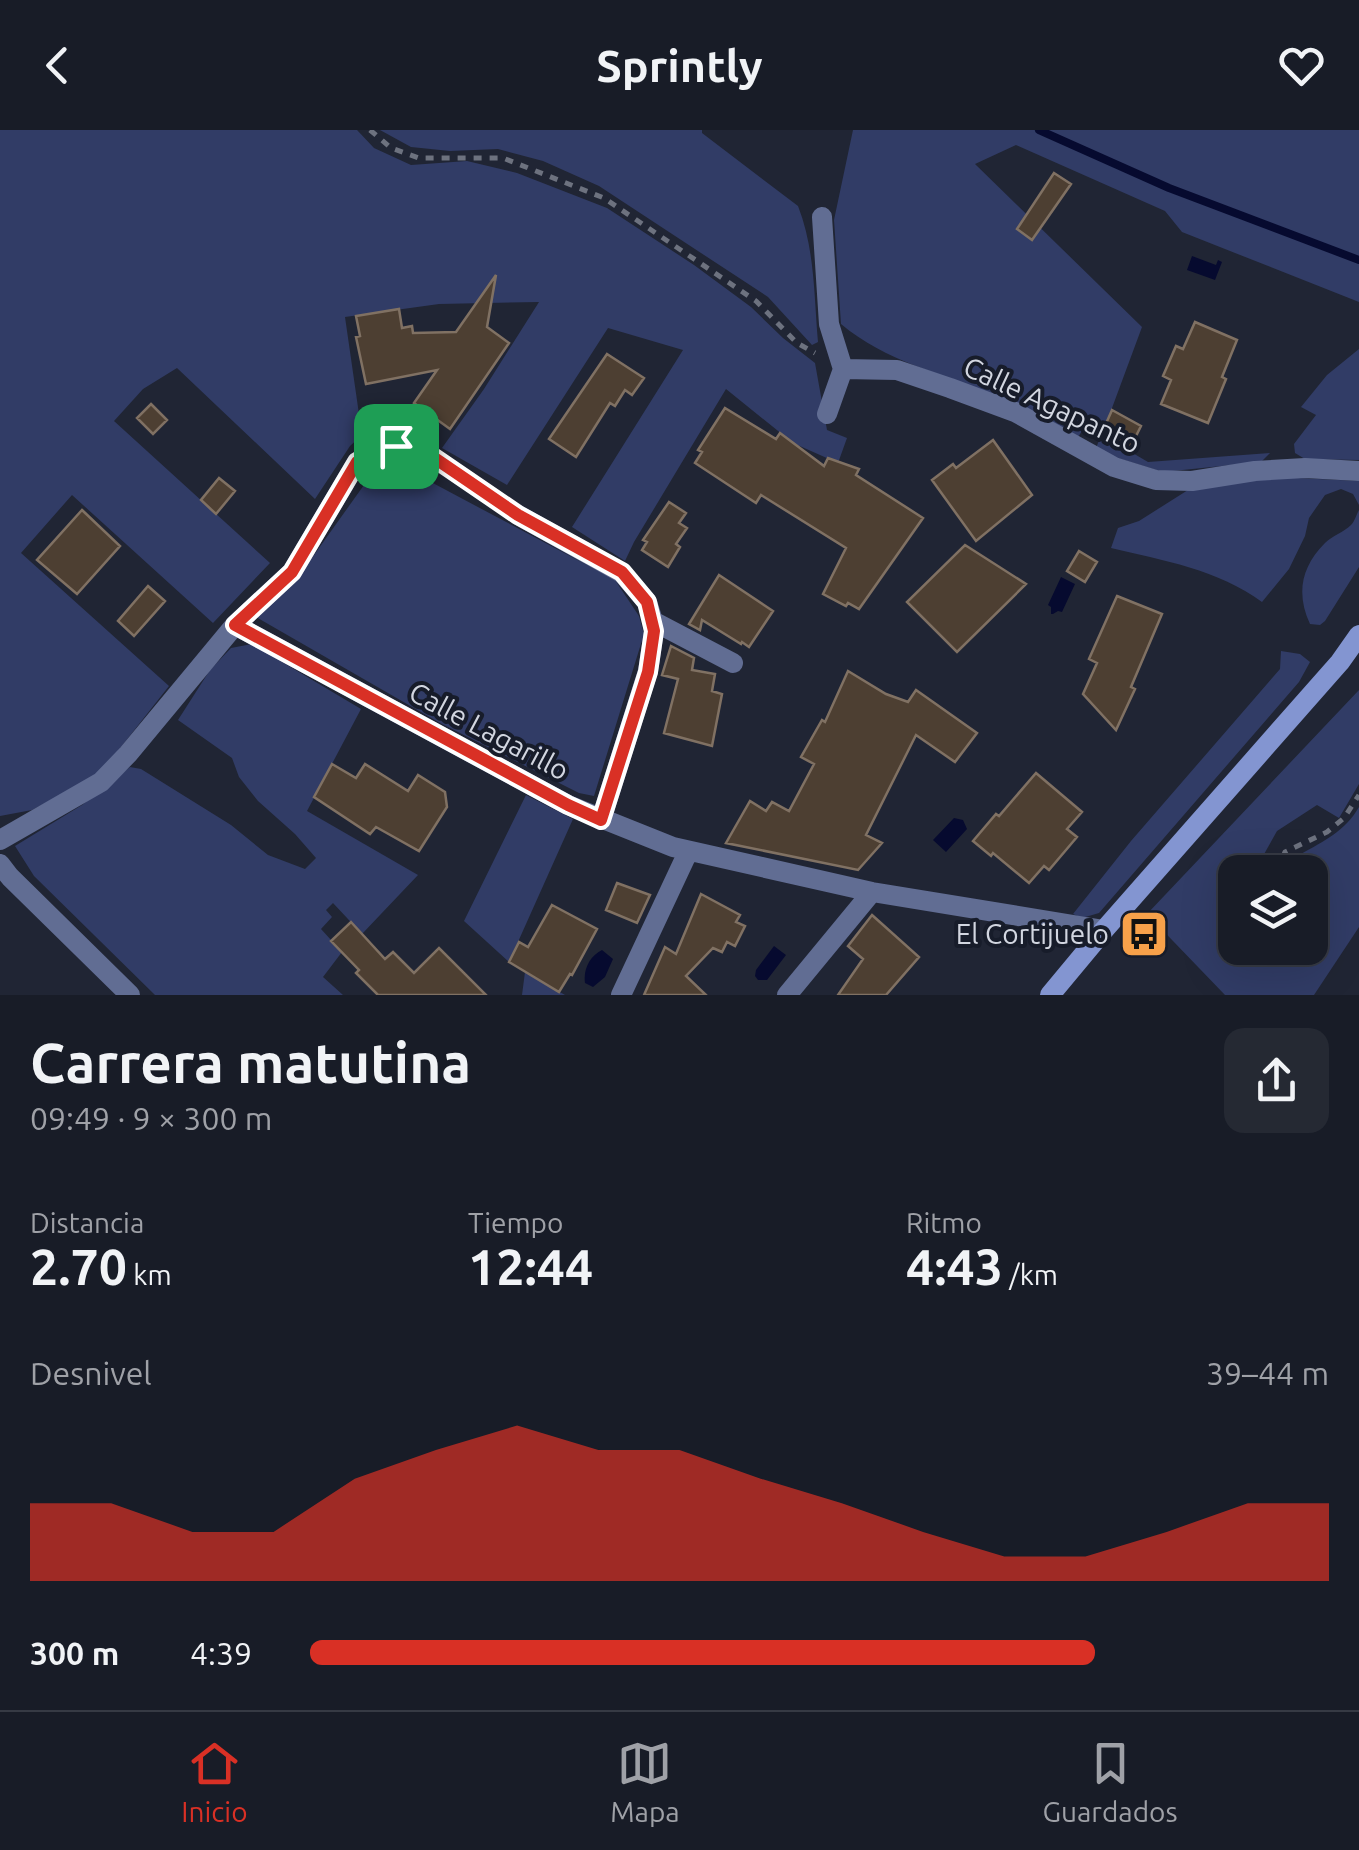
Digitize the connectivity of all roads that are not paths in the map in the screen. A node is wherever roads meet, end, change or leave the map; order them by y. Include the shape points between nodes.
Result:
1 (822, 216) dead end
2 (844, 369) junction
3 (827, 414) dead end
4 (396, 446) road end
5 (1359, 471) edge
6 (518, 515) road end
7 (653, 621) junction
8 (235, 625) junction
9 (1359, 635) edge
10 (734, 664) dead end
11 (601, 820) junction
12 (0, 840) edge
13 (688, 852) junction
14 (0, 864) edge
15 (872, 892) junction
16 (1104, 930) junction
17 (130, 995) edge
18 (621, 995) edge
19 (787, 995) edge
20 (1050, 995) edge

1 - 2 street via 830,324
2 - 3 street
2 - 5 street, Calle Agapanto via 897,370 950,388 1015,412 1114,468 1156,480 1255,470
4 - 8 street via 357,462 292,572
6 - 7 street via 622,572 647,602
7 - 10 street
7 - 11 street via 648,672
8 - 11 street, Calle Lagarillo
8 - 12 street via 100,782
9 - 16 main road
11 - 13 street, Calle Lagarillo
13 - 15 street, Calle Lagarillo
13 - 18 street
14 - 17 street
15 - 16 street, Calle Lagarillo
15 - 19 street
16 - 20 main road

